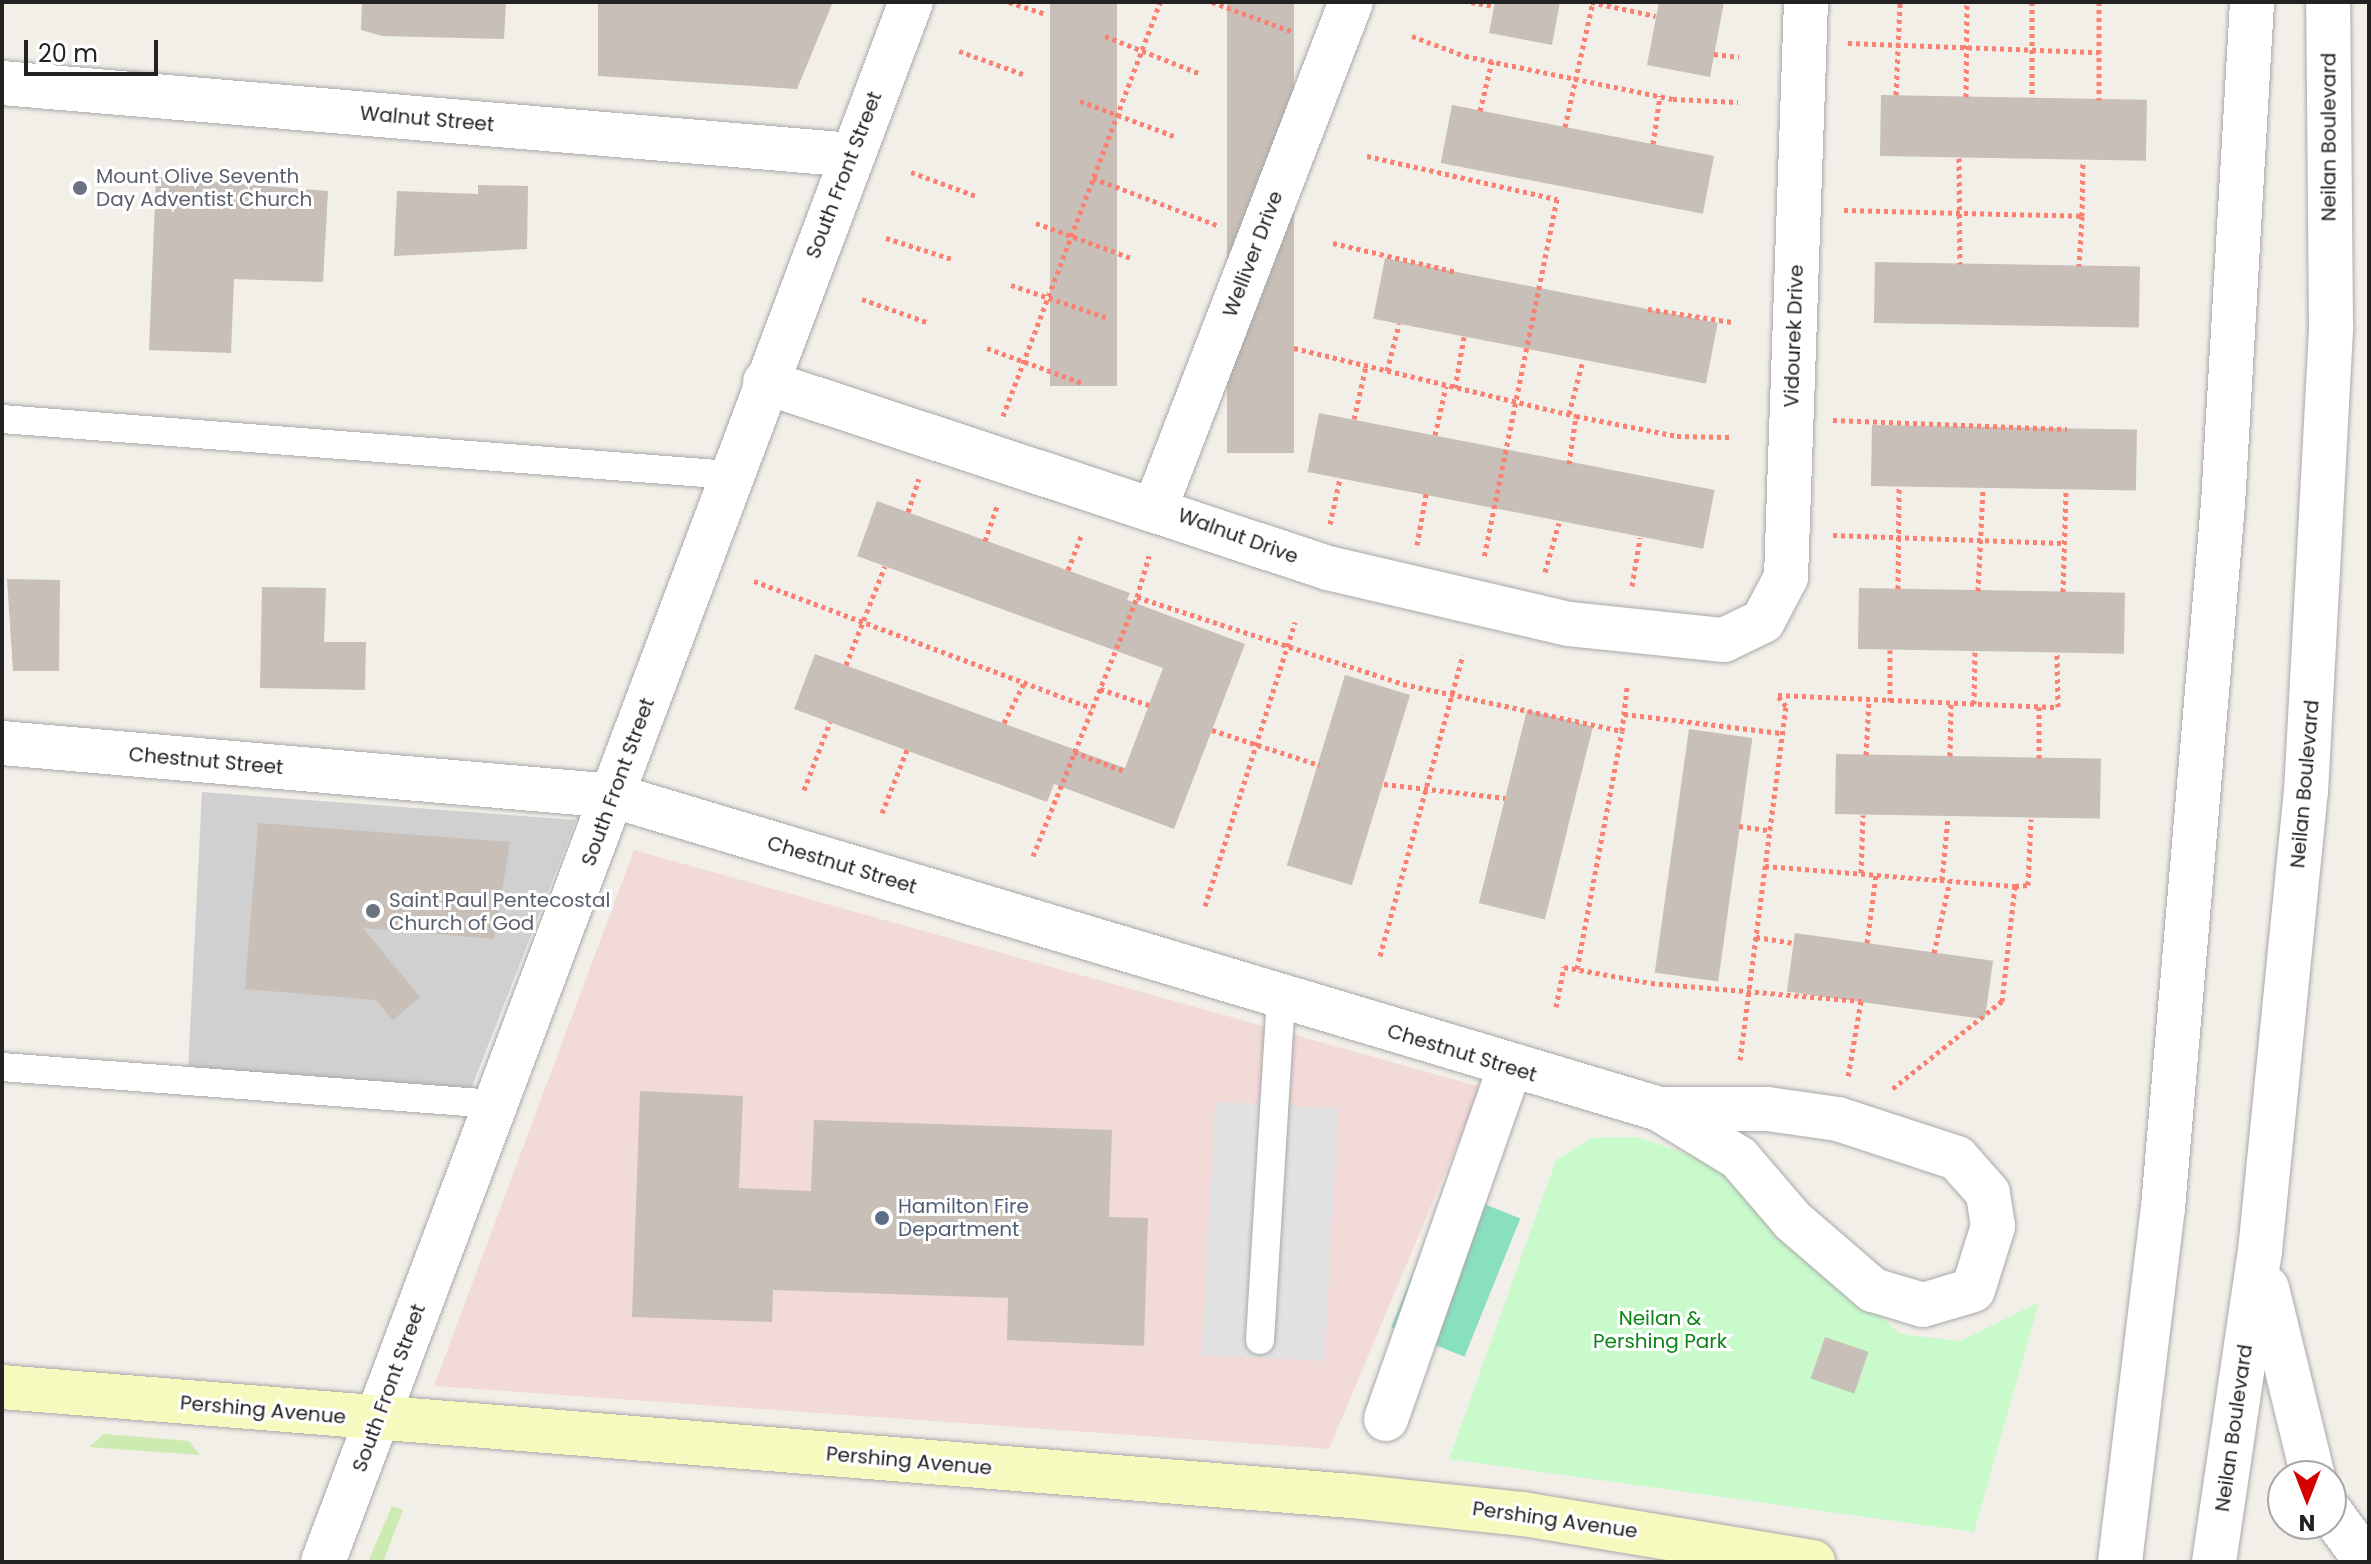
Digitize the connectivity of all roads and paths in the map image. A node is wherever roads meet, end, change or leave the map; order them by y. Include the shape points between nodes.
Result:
1 (911, 2) edge
2 (1009, 2) edge
3 (1160, 2) edge
4 (1212, 2) edge
5 (1351, 2) edge
6 (1471, 2) edge
7 (1592, 2) edge
8 (1806, 2) edge
9 (1900, 2) edge
10 (1967, 2) edge
11 (2032, 2) edge
12 (2099, 2) edge
13 (2252, 2) edge
14 (2328, 2) edge
15 (1494, 6) dead end
16 (1046, 14) dead end
17 (1656, 16) dead end
18 (1105, 36) dead end
19 (1305, 36) dead end
20 (1412, 36) dead end
21 (1833, 42) dead end
22 (1898, 45) junction
23 (1966, 47) junction
24 (1142, 50) junction
25 (2032, 50) junction
26 (959, 51) dead end
27 (2099, 52) junction
28 (1714, 54) dead end
29 (1739, 57) dead end
30 (1492, 61) junction
31 (1023, 74) dead end
32 (1201, 74) dead end
33 (1576, 78) junction
34 (2, 83) edge
35 (1896, 95) dead end
36 (1660, 96) junction
37 (1966, 97) dead end
38 (2032, 98) dead end
39 (2099, 100) dead end
40 (1080, 101) dead end
41 (1738, 102) dead end
42 (1480, 111) dead end
43 (1117, 115) junction
44 (1565, 127) dead end
45 (1177, 137) dead end
46 (1653, 144) dead end
47 (852, 155) junction
48 (1367, 156) dead end
49 (1959, 158) dead end
50 (2083, 161) dead end
51 (911, 172) dead end
52 (1093, 178) junction
53 (976, 196) dead end
54 (1827, 210) dead end
55 (1959, 213) junction
56 (2082, 216) junction
57 (1036, 223) dead end
58 (1231, 229) dead end
59 (1071, 236) junction
60 (886, 238) dead end
61 (1333, 243) dead end
62 (1131, 258) dead end
63 (952, 259) dead end
64 (1960, 264) dead end
65 (2079, 266) dead end
66 (1457, 272) dead end
67 (1011, 285) dead end
68 (1048, 297) junction
69 (862, 299) dead end
70 (1648, 309) dead end
71 (1108, 318) dead end
72 (927, 322) dead end
73 (1732, 322) dead end
74 (1399, 324) dead end
75 (1464, 337) dead end
76 (987, 348) dead end
77 (1294, 348) dead end
78 (1583, 360) dead end
79 (1023, 362) junction
80 (1367, 366) junction
81 (1387, 371) junction
82 (765, 382) junction
83 (1082, 383) dead end
84 (1446, 386) junction
85 (1455, 388) junction
86 (1515, 403) junction
87 (1572, 415) junction
88 (2, 419) edge
89 (1354, 419) dead end
90 (1820, 419) dead end
91 (2067, 429) dead end
92 (996, 434) dead end
93 (1435, 435) dead end
94 (1729, 437) dead end
95 (1569, 464) dead end
96 (922, 469) dead end
97 (729, 475) junction
98 (1340, 478) dead end
99 (1899, 487) dead end
100 (1983, 488) dead end
101 (2066, 490) dead end
102 (1426, 494) dead end
103 (1001, 495) dead end
104 (908, 512) dead end
105 (1086, 523) dead end
106 (1559, 523) dead end
107 (1154, 526) junction
108 (1328, 533) dead end
109 (1816, 535) dead end
110 (1640, 538) dead end
111 (1899, 538) junction
112 (1981, 540) junction
113 (985, 541) dead end
114 (2064, 543) junction
115 (1416, 554) dead end
116 (885, 566) dead end
117 (1068, 570) dead end
118 (1481, 570) dead end
119 (1543, 580) dead end
120 (754, 581) dead end
121 (1898, 589) dead end
122 (1978, 591) dead end
123 (2063, 592) dead end
124 (1631, 595) dead end
125 (1137, 597) junction
126 (863, 622) junction
127 (1295, 622) dead end
128 (1724, 640) joint
129 (1890, 650) dead end
130 (1285, 651) junction
131 (1975, 651) dead end
132 (2057, 654) dead end
133 (1463, 655) dead end
134 (846, 665) dead end
135 (1024, 683) junction
136 (1627, 687) dead end
137 (1100, 689) junction
138 (1452, 694) junction
139 (1869, 699) junction
140 (1890, 701) junction
141 (1951, 703) junction
142 (1974, 704) junction
143 (1149, 705) dead end
144 (2039, 707) junction
145 (1092, 708) junction
146 (1624, 714) junction
147 (830, 722) dead end
148 (1004, 723) dead end
149 (1212, 730) dead end
150 (1622, 731) junction
151 (1782, 733) junction
152 (2, 743) edge
153 (1256, 744) junction
154 (907, 750) dead end
155 (1074, 752) junction
156 (1866, 755) dead end
157 (1950, 756) dead end
158 (2039, 758) dead end
159 (1319, 765) dead end
160 (1124, 771) dead end
161 (1384, 784) dead end
162 (804, 790) dead end
163 (1425, 793) junction
164 (614, 796) junction
165 (1505, 798) dead end
166 (882, 813) dead end
167 (1863, 815) dead end
168 (1948, 817) dead end
169 (2031, 819) dead end
170 (1739, 826) dead end
171 (1769, 830) junction
172 (1033, 856) dead end
173 (1765, 866) junction
174 (1861, 873) junction
175 (1876, 875) junction
176 (1942, 880) junction
177 (1950, 880) junction
178 (2015, 886) junction
179 (1205, 906) dead end
180 (1756, 937) junction
181 (1794, 943) dead end
182 (1867, 943) dead end
183 (1934, 953) dead end
184 (1380, 956) dead end
185 (1577, 969) junction
186 (1749, 992) junction
187 (1281, 997) junction
188 (1556, 1007) dead end
189 (1740, 1060) dead end
190 (2, 1067) edge
191 (1509, 1069) junction
192 (1846, 1090) dead end
193 (1879, 1099) dead end
194 (493, 1104) junction
195 (1659, 1109) junction
196 (2260, 1251) junction
197 (1260, 1340) dead end
198 (2, 1387) edge
199 (1386, 1419) dead end
200 (380, 1420) junction
201 (2308, 1460) edge
202 (2347, 1535) edge
203 (323, 1562) edge
204 (1813, 1562) edge
205 (2120, 1562) edge
206 (2214, 1562) edge
207 (2367, 1562) edge

1 - 47 street, South Front Street
2 - 16 path
3 - 24 path
4 - 19 path
5 - 107 street, Welliver Drive
6 - 15 path
7 - 17 path
7 - 33 path
8 - 128 street, Vidourek Drive via 1786,577 1763,621
9 - 22 path
10 - 23 path
11 - 25 path
12 - 27 path
13 - 205 street via 2223,504 2163,1208
14 - 196 street, Neilan Boulevard via 2331,326 2322,530 2306,792
18 - 24 path
20 - 30 path
21 - 22 path
22 - 23 path
22 - 35 path
23 - 25 path
23 - 37 path
24 - 32 path
24 - 43 path
25 - 27 path
25 - 38 path
26 - 31 path
27 - 39 path
28 - 29 path
30 - 33 path
30 - 42 path
33 - 36 path
33 - 44 path
34 - 47 street, Walnut Street
36 - 41 path
36 - 46 path
40 - 43 path
43 - 45 path
43 - 52 path
47 - 82 street, South Front Street
48 - 86 path via 1557,199
49 - 55 path
50 - 56 path
51 - 53 path
52 - 58 path
52 - 59 path
54 - 55 path
55 - 56 path
55 - 64 path
56 - 65 path
57 - 59 path
59 - 62 path
59 - 68 path
60 - 63 path
61 - 66 path
67 - 68 path
68 - 71 path
68 - 79 path
69 - 72 path
70 - 73 path
74 - 81 path
75 - 85 path
76 - 79 path
77 - 80 path
78 - 87 path
79 - 83 path
79 - 92 path
80 - 81 path
80 - 89 path
81 - 84 path
82 - 97 street, South Front Street
82 - 107 street, Walnut Drive
84 - 85 path
84 - 93 path
85 - 86 path
86 - 87 path
86 - 118 path
87 - 94 path via 1677,436
87 - 95 path
88 - 97 lane
90 - 91 path
96 - 104 path
97 - 164 street, South Front Street
98 - 108 path
99 - 111 path
100 - 112 path
101 - 114 path
102 - 115 path
103 - 113 path
105 - 117 path
106 - 119 path
107 - 125 path
107 - 128 street, Walnut Drive via 1569,624
109 - 111 path
110 - 124 path
111 - 112 path
111 - 121 path
112 - 114 path
112 - 122 path
114 - 123 path
116 - 126 path
120 - 126 path
125 - 130 path
125 - 137 path
126 - 134 path
126 - 135 path
127 - 130 path
129 - 140 path
130 - 138 path
130 - 153 path
131 - 142 path
132 - 144 path via 2058,707
133 - 138 path
135 - 145 path
135 - 148 path
136 - 146 path
137 - 143 path
137 - 145 path
138 - 150 path
138 - 163 path
139 - 140 path
139 - 151 path via 1777,695 1786,706
139 - 156 path
140 - 141 path
141 - 142 path
141 - 157 path
142 - 144 path
144 - 158 path
145 - 155 path
146 - 150 path
146 - 151 path
147 - 162 path
149 - 153 path
150 - 185 path
151 - 171 path
152 - 164 street, Chestnut Street
153 - 159 path
153 - 179 path
154 - 166 path
155 - 160 path
155 - 172 path
161 - 163 path
163 - 165 path
163 - 184 path
164 - 187 street, Chestnut Street
164 - 194 street, South Front Street
167 - 174 path
168 - 176 path
169 - 178 path via 2028,885
170 - 171 path
171 - 173 path
173 - 174 path
173 - 180 path
174 - 175 path
175 - 176 path
175 - 182 path
176 - 177 path
177 - 178 path
177 - 183 path
178 - 193 path via 2002,1001
180 - 181 path
180 - 186 path
185 - 186 path
185 - 188 path via 1564,967
186 - 189 path
186 - 192 path via 1861,1001
187 - 191 street, Chestnut Street
187 - 197 lane
190 - 194 lane
191 - 195 street, Chestnut Street
191 - 199 street
194 - 200 street, South Front Street
195 - 195 street, Chestnut Street via 1768,1109 1838,1119 1957,1158 1988,1193 1993,1226 1973,1290 1923,1305 1873,1290 1793,1221 1739,1158
196 - 201 street via 2279,1358
196 - 206 street, Neilan Boulevard
198 - 200 main road, Pershing Avenue
200 - 203 street, South Front Street
200 - 204 main road, Pershing Avenue via 1351,1496 1523,1514
202 - 207 street

